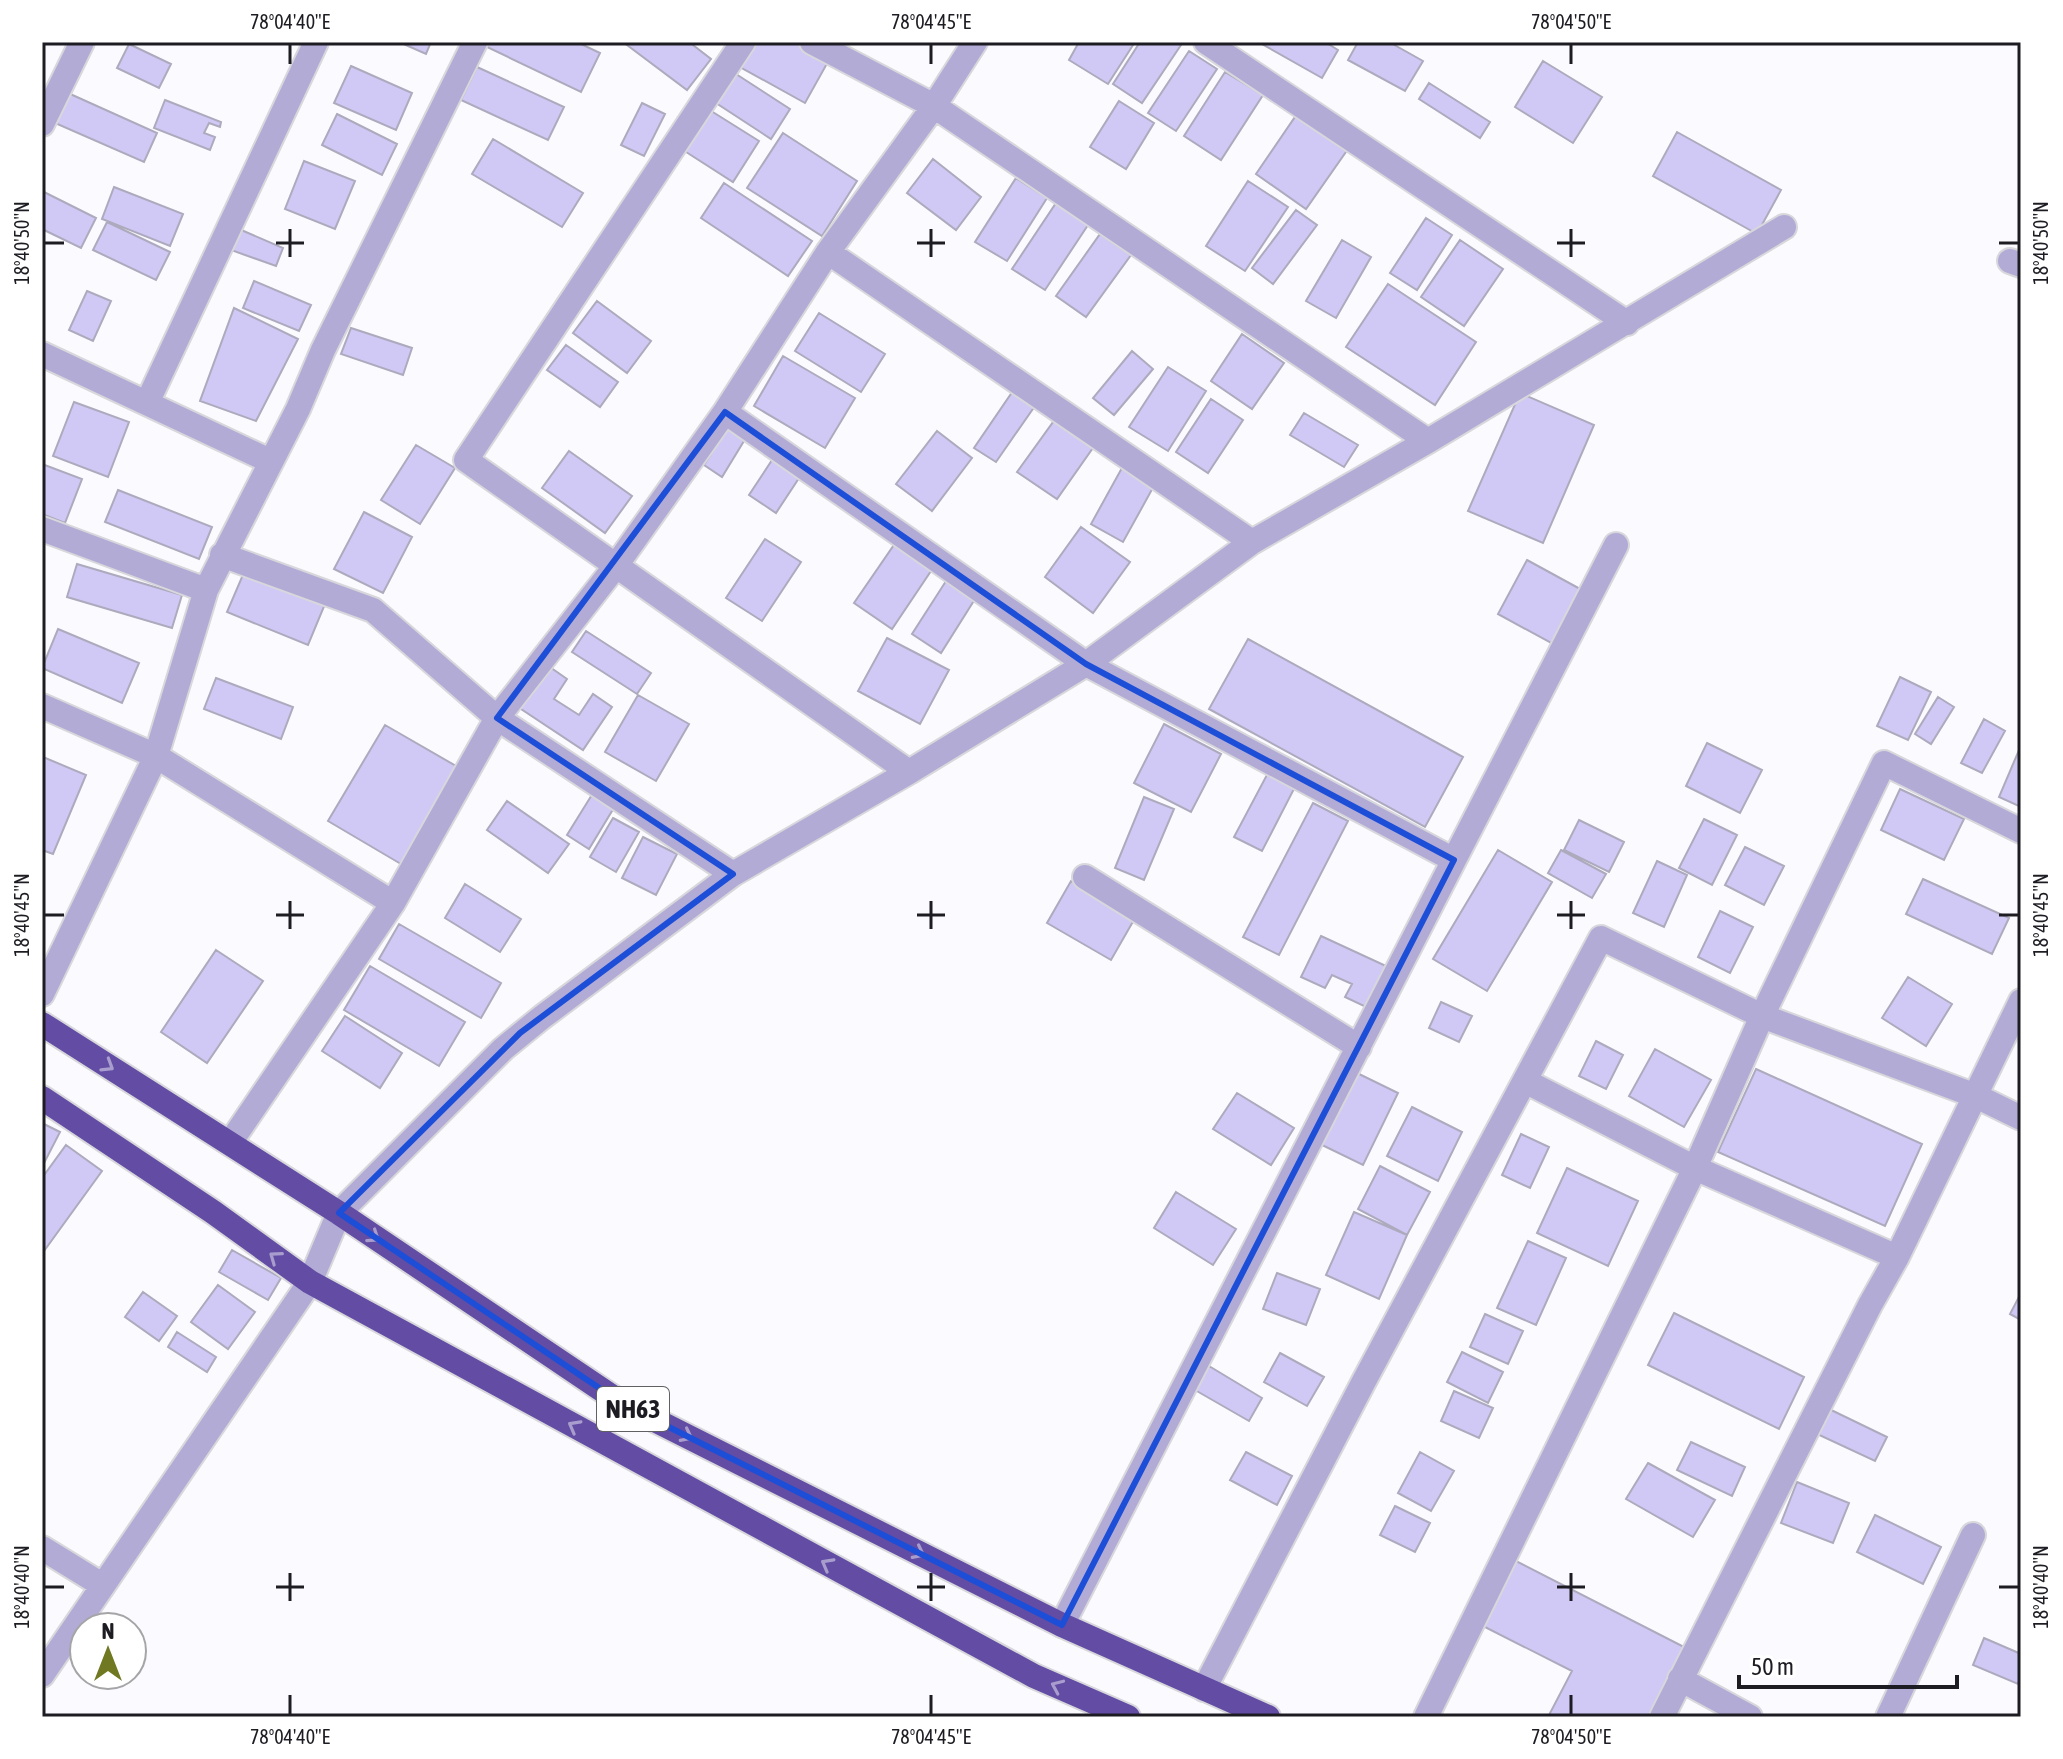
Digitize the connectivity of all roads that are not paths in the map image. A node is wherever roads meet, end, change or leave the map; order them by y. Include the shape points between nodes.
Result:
1 (316, 42) edge
2 (475, 42) edge
3 (743, 42) edge
4 (812, 42) edge
5 (975, 42) edge
6 (1206, 42) edge
7 (80, 43) edge
8 (1244, 53) edge
9 (934, 106) junction
10 (42, 124) edge
11 (1784, 227) dead end
12 (828, 252) junction
13 (1627, 323) junction
14 (42, 354) edge
15 (147, 403) junction
16 (725, 412) junction
17 (1428, 441) junction
18 (270, 461) junction
19 (42, 529) edge
20 (1252, 542) junction
21 (1616, 545) dead end
22 (222, 555) junction
23 (615, 567) junction
24 (206, 590) junction
25 (1086, 664) junction
26 (42, 706) edge
27 (497, 718) junction
28 (156, 756) junction
29 (909, 772) junction
30 (2021, 831) edge
31 (1454, 860) junction
32 (733, 874) junction
33 (1085, 877) dead end
34 (393, 903) junction
35 (42, 994) edge
36 (2021, 1001) edge
37 (1762, 1016) junction
38 (42, 1024) edge
39 (1359, 1047) junction
40 (1525, 1081) junction
41 (1976, 1096) junction
42 (42, 1098) edge
43 (2021, 1118) edge
44 (230, 1143) junction
45 (1695, 1168) junction
46 (339, 1213) junction
47 (1897, 1257) junction
48 (310, 1282) junction
49 (1973, 1535) dead end
50 (42, 1548) edge
51 (102, 1585) junction
52 (1062, 1625) junction
53 (42, 1675) edge
54 (1680, 1679) junction
55 (1204, 1689) junction
56 (1128, 1717) edge
57 (1268, 1717) edge
58 (1426, 1717) edge
59 (1662, 1717) edge
60 (1750, 1717) edge
61 (1888, 1717) edge

1 - 15 street
2 - 18 street
3 - 23 street via 466,460
4 - 9 street
5 - 9 street
6 - 8 street
7 - 10 street
8 - 13 street
9 - 12 street
9 - 17 street
11 - 13 street
12 - 16 street
12 - 20 street
13 - 17 street
14 - 15 street
15 - 18 street
16 - 23 street
16 - 25 street
17 - 20 street
18 - 22 street
19 - 24 street
20 - 25 street
21 - 31 street
22 - 24 street
22 - 27 street via 373,610
23 - 27 street
23 - 29 street
24 - 28 street
25 - 29 street
25 - 31 street
26 - 28 street
27 - 32 street
27 - 34 street
28 - 34 street
28 - 35 street
29 - 32 street
30 - 37 street via 1884,763
31 - 39 street
32 - 46 street via 520,1033
33 - 39 street
34 - 44 street
36 - 41 street
37 - 40 street via 1601,938
37 - 41 street
37 - 45 street
38 -> 44 highway, NH63
39 - 52 street
40 - 45 street
40 - 55 street
41 - 43 street
41 - 47 street
48 -> 42 highway, NH63
44 - 46 highway, NH63
45 - 47 street
45 - 58 street
46 - 48 street
46 -> 52 highway, NH63 via 623,1404
47 - 54 street
48 - 51 street
56 -> 48 highway, NH63 via 1034,1676
49 - 61 street
50 - 51 street
51 - 53 street
52 - 55 highway, NH63
54 - 59 street
54 - 60 street
55 - 57 highway, NH63

